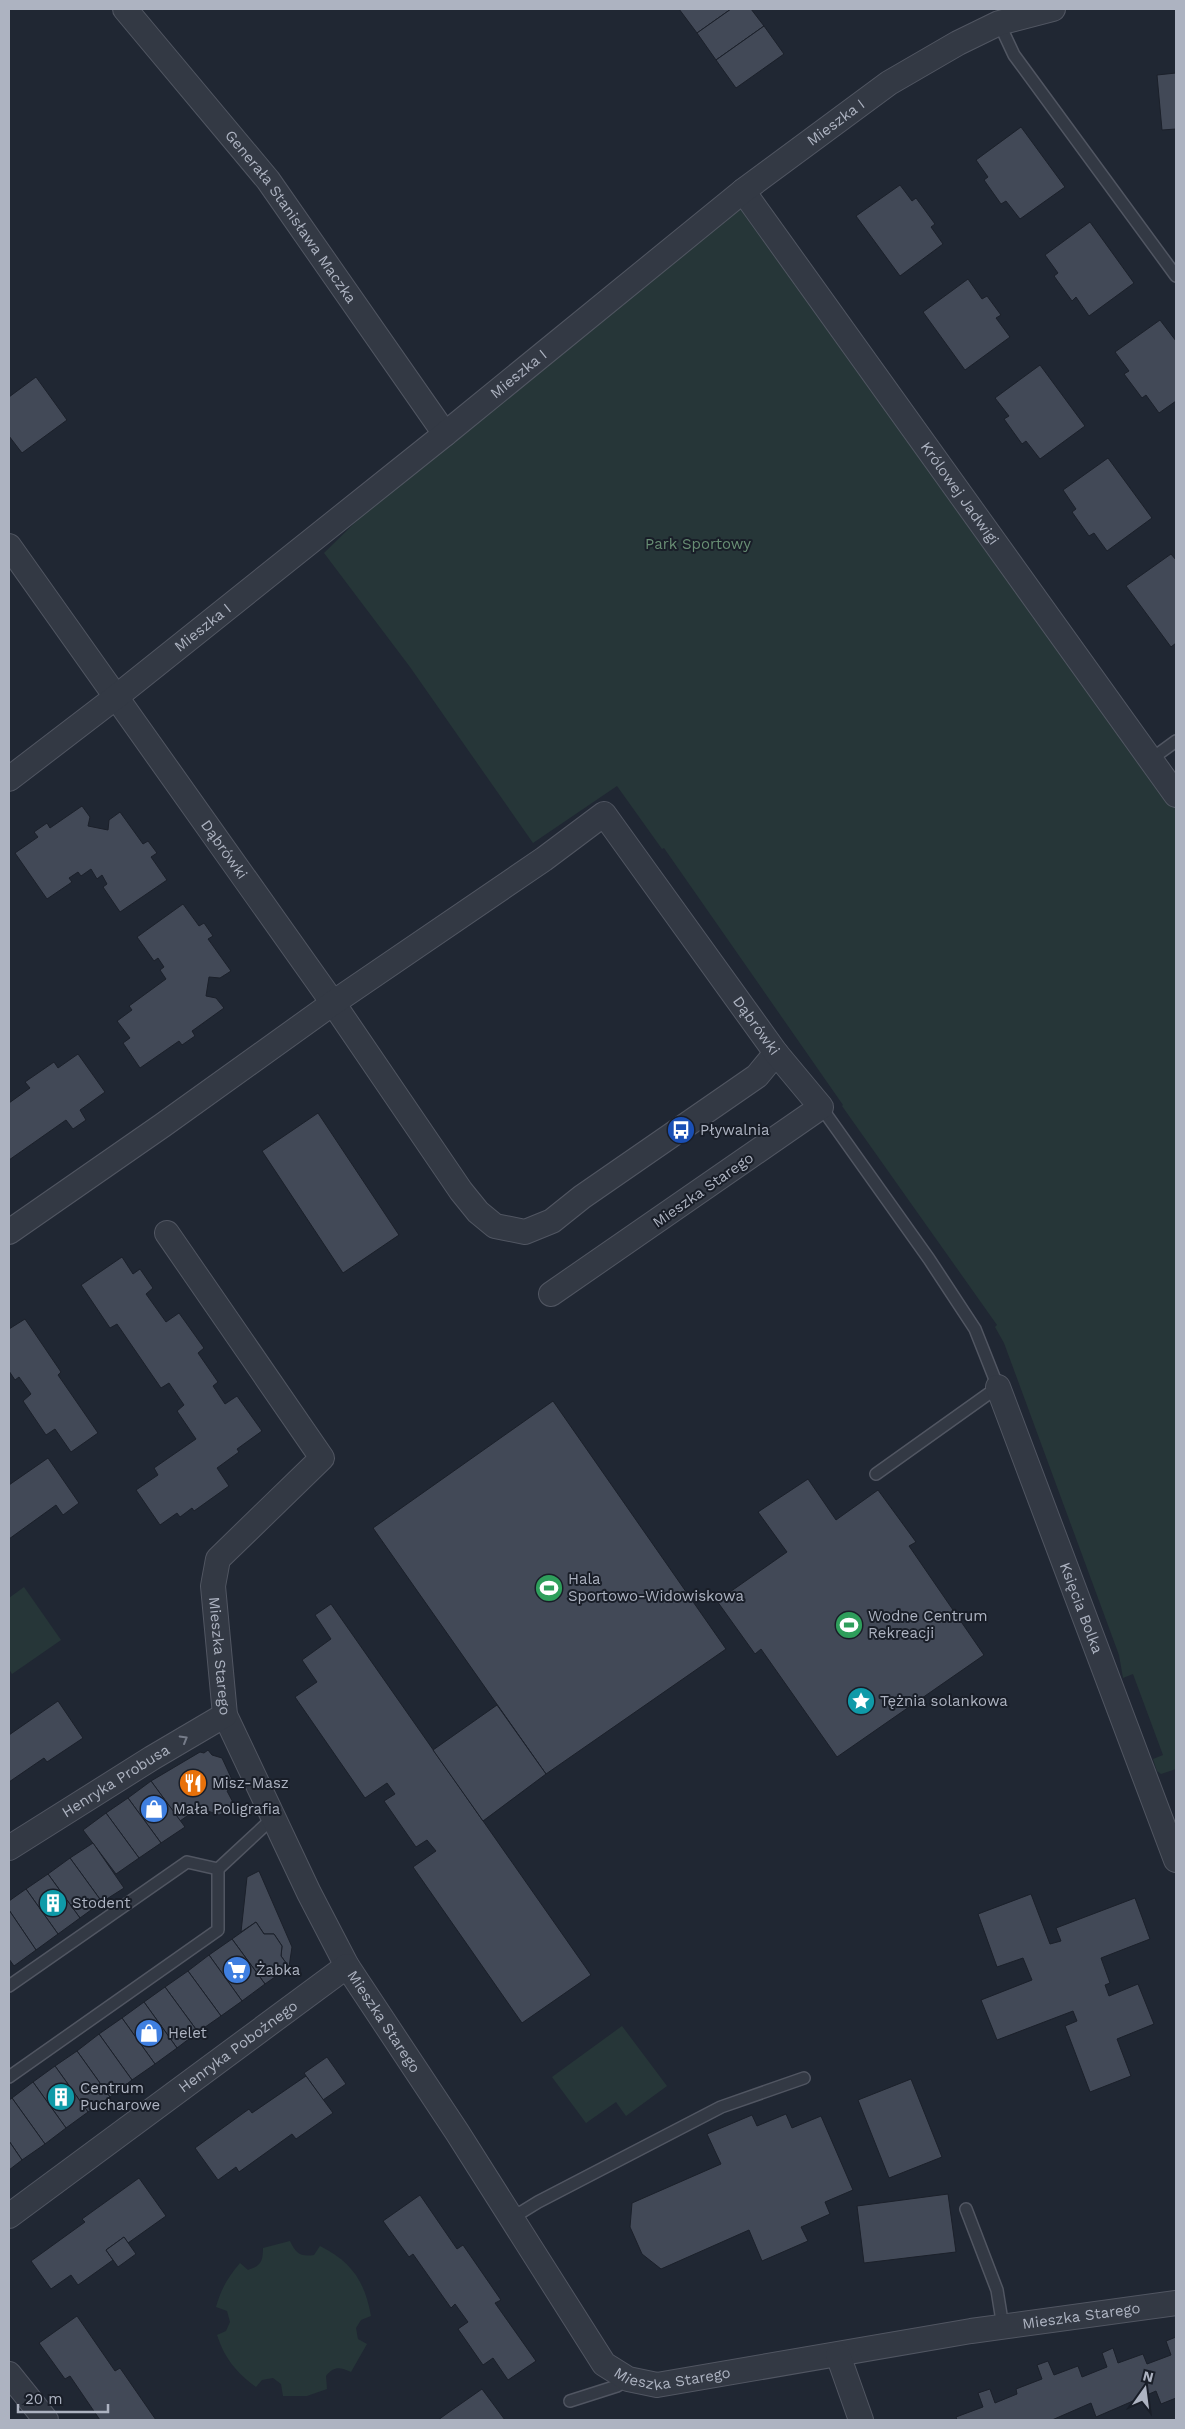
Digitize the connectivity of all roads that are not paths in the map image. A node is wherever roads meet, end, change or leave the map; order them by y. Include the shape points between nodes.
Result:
1 (125, 9) edge
2 (1052, 9) edge
3 (999, 23) junction
4 (743, 191) junction
5 (1176, 276) edge
6 (445, 434) junction
7 (9, 546) edge
8 (116, 697) junction
9 (1176, 741) edge
10 (1150, 760) junction
11 (9, 779) edge
12 (1176, 795) edge
13 (333, 1003) junction
14 (776, 1053) junction
15 (821, 1107) junction
16 (9, 1232) edge
17 (167, 1233) dead end
18 (551, 1294) dead end
19 (998, 1387) junction
20 (876, 1474) dead end
21 (225, 1715) junction
22 (274, 1817) junction
23 (1170, 1826) edge
24 (9, 1848) edge
25 (1176, 1860) edge
26 (218, 1868) junction
27 (347, 1966) junction
28 (9, 1986) edge
29 (9, 2077) edge
30 (804, 2078) dead end
31 (966, 2209) dead end
32 (9, 2216) edge
33 (512, 2218) junction
34 (1176, 2303) edge
35 (1003, 2327) junction
36 (838, 2355) junction
37 (9, 2374) edge
38 (628, 2379) junction
39 (570, 2401) dead end
40 (46, 2420) edge
41 (861, 2420) edge

1 - 6 street, Generała Stanisława Maczka via 268,180
2 - 3 street, Mieszka I
3 - 4 street, Mieszka I via 889,83
3 - 5 lane via 1014,55
4 - 6 street, Mieszka I
4 - 10 street, Królowej Jadwigi
6 - 8 street, Mieszka I
7 - 8 street, Dąbrówki
8 - 11 street, Mieszka I
8 - 13 street, Dąbrówki
9 - 10 lane
10 - 12 street, Królowej Jadwigi
13 - 14 street, Dąbrówki via 478,1212 495,1226 524,1232 552,1221 757,1076
13 - 14 street, Dąbrówki via 544,859 604,814
13 - 16 street
14 - 15 street
15 - 18 street, Mieszka Starego
15 - 19 lane via 929,1259 980,1338
17 - 21 street, Mieszka Starego via 322,1458 218,1559 213,1586
19 - 20 lane
19 - 23 street, Księcia Bolka
21 - 22 street, Mieszka Starego
24 -> 21 street, Henryka Probusa
22 - 26 lane
22 - 27 street, Mieszka Starego
23 - 25 street, Księcia Bolka
26 - 28 lane via 187,1862
26 - 29 lane via 218,1930
27 - 32 street, Henryka Pobożnego
27 - 33 street, Mieszka Starego
30 - 33 lane via 721,2107
31 - 35 lane via 997,2290
33 - 38 street, Mieszka Starego via 604,2364
34 - 35 street, Mieszka Starego
35 - 36 street, Mieszka Starego
36 - 38 street, Mieszka Starego via 657,2385
36 - 41 street
37 - 40 street
38 - 39 lane via 617,2386

